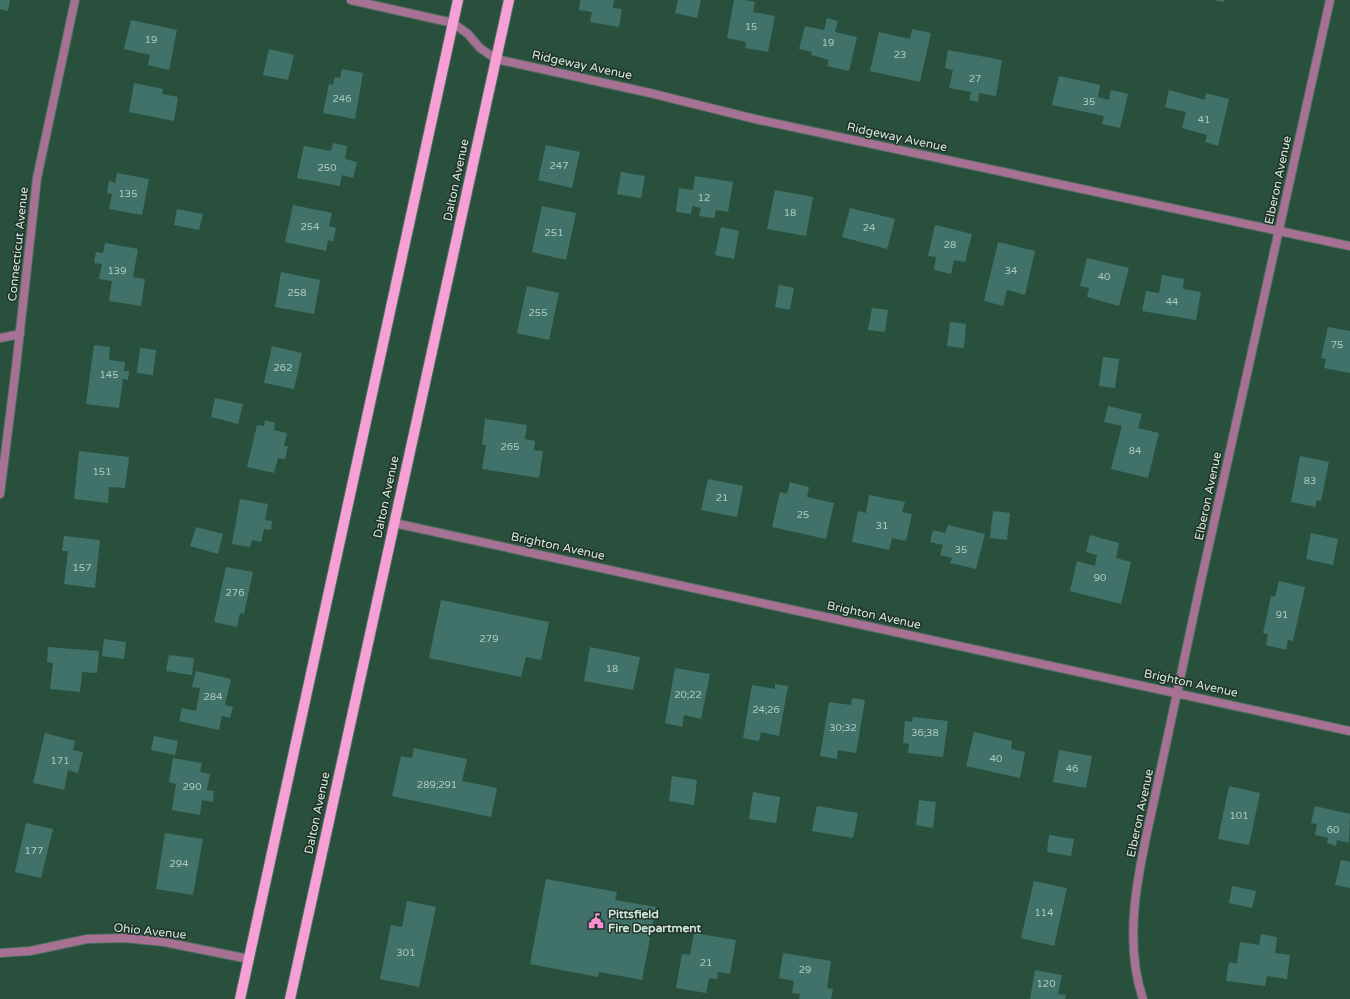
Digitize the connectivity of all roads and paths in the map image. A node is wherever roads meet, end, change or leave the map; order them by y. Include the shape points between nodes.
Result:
1 (75, 0) edge
2 (351, 0) edge
3 (458, 0) edge
4 (509, 0) edge
5 (1330, 0) edge
6 (454, 23) junction
7 (496, 59) junction
8 (1279, 231) junction
9 (1350, 246) edge
10 (20, 334) junction
11 (0, 338) edge
12 (0, 494) edge
13 (394, 523) junction
14 (1177, 692) junction
15 (1350, 730) edge
16 (0, 953) edge
17 (249, 959) junction
18 (240, 999) edge
19 (290, 999) edge
20 (1143, 999) edge

1 - 10 street, Connecticut Avenue via 37,178
2 - 6 street
3 - 6 main road
4 - 7 main road, Dalton Avenue
5 - 8 street, Elberon Avenue
6 - 7 street, Ridgeway Avenue via 480,48
6 - 17 main road
7 - 8 street, Ridgeway Avenue via 756,119
7 - 13 main road, Dalton Avenue
8 - 9 street, Ridgeway Avenue
8 - 14 street, Elberon Avenue
10 - 11 street
10 - 12 street, Connecticut Avenue
13 - 14 street, Brighton Avenue
13 - 19 main road, Dalton Avenue
14 - 15 street, Brighton Avenue
14 - 20 street, Elberon Avenue via 1140,868 1134,913 1134,954
16 - 17 street, Ohio Avenue via 30,951 86,938 124,938 164,942
17 - 18 main road

